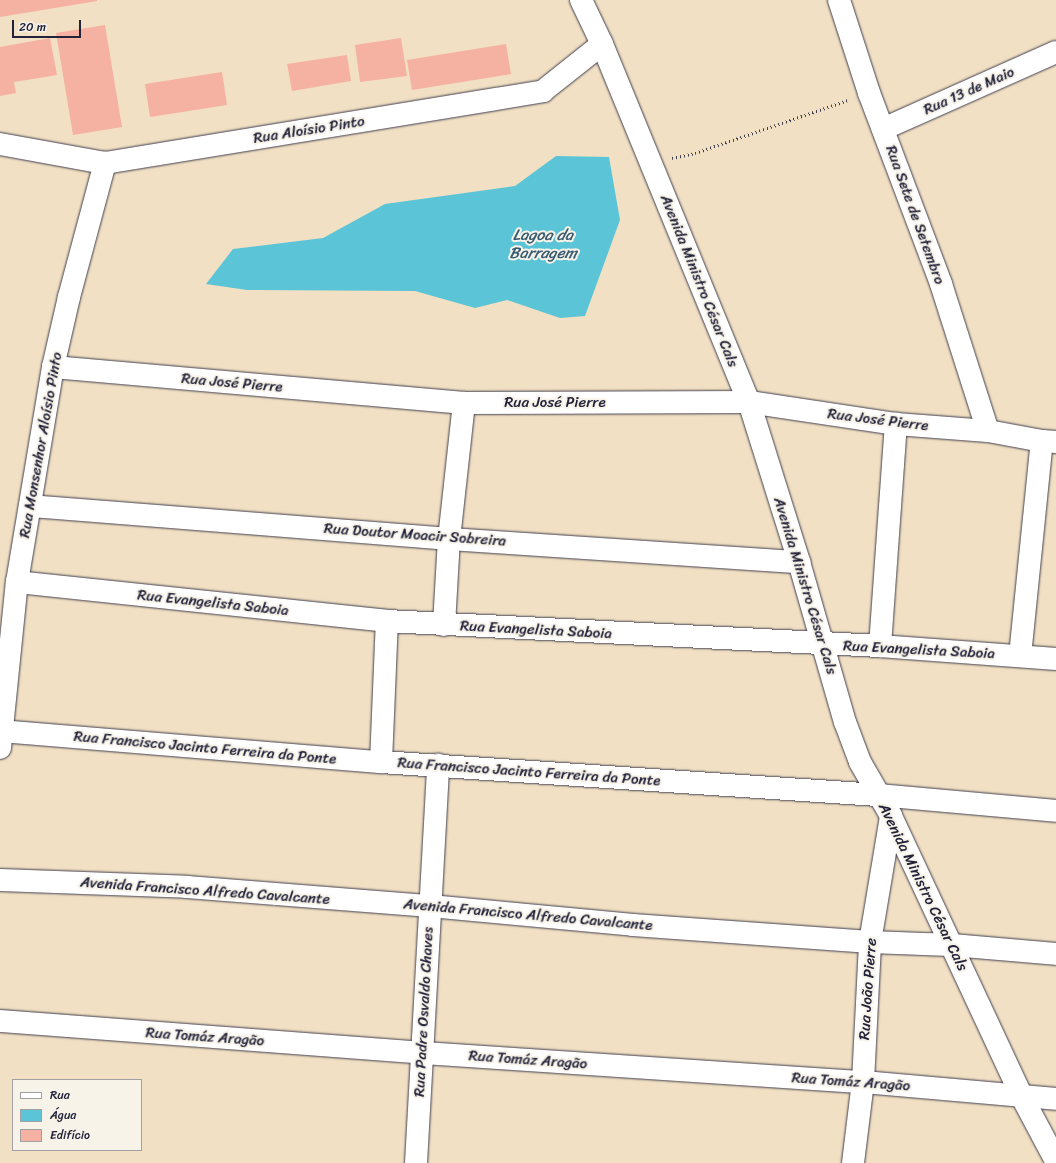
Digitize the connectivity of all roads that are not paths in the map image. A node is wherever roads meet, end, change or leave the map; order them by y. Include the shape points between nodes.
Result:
1 (581, 0) edge
2 (839, 0) edge
3 (602, 44) junction
4 (1056, 52) edge
5 (883, 129) junction
6 (0, 144) edge
7 (105, 163) junction
8 (53, 367) junction
9 (749, 402) junction
10 (464, 403) junction
11 (896, 424) junction
12 (988, 431) junction
13 (1049, 441) edge
14 (30, 506) junction
15 (449, 538) junction
16 (799, 562) junction
17 (17, 582) junction
18 (386, 621) junction
19 (444, 625) junction
20 (823, 644) junction
21 (880, 646) junction
22 (1020, 656) junction
23 (1056, 659) edge
24 (1, 740) edge
25 (381, 762) junction
26 (438, 765) junction
27 (878, 795) junction
28 (1056, 811) edge
29 (891, 816) junction
30 (0, 880) edge
31 (430, 906) junction
32 (870, 942) junction
33 (952, 945) junction
34 (1056, 954) edge
35 (0, 1021) edge
36 (423, 1053) junction
37 (863, 1082) junction
38 (1022, 1097) junction
39 (1056, 1100) edge
40 (1056, 1161) edge
41 (416, 1163) edge
42 (853, 1163) edge

1 - 3 street, Avenida Ministro César Cals
2 - 5 street, Rua Sete de Setembro
3 - 7 street, Rua Aloísio Pinto via 544,91
3 - 9 street, Avenida Ministro César Cals
4 - 5 street, Rua 13 de Maio
5 - 12 street, Rua Sete de Setembro via 941,284
6 - 7 street, Rua Aloísio Pinto
7 - 8 street, Rua Monsenhor Aloísio Pinto
8 - 10 street, Rua José Pierre
8 - 14 street, Rua Monsenhor Aloísio Pinto
9 - 10 street, Rua José Pierre
9 - 11 street, Rua José Pierre
9 - 16 street, Avenida Ministro César Cals
10 - 15 street
11 - 12 street, Rua José Pierre
11 - 21 street
12 - 13 street, Rua José Pierre
13 - 22 street
14 - 15 street, Rua Doutor Moacir Sobreira
14 - 17 street, Rua Monsenhor Aloísio Pinto
15 - 16 street, Rua Doutor Moacir Sobreira
15 - 19 street
16 - 20 street, Avenida Ministro César Cals
17 - 18 street, Rua Evangelista Saboia
17 - 24 street, Rua Monsenhor Aloísio Pinto
18 - 19 street, Rua Evangelista Saboia
18 - 25 street
19 - 20 street, Rua Evangelista Saboia
20 - 21 street, Rua Evangelista Saboia
20 - 27 street, Avenida Ministro César Cals via 845,722 858,756
21 - 22 street, Rua Evangelista Saboia
22 - 23 street, Rua Evangelista Saboia
24 - 25 street, Rua Francisco Jacinto Ferreira da Ponte
25 - 26 street, Rua Francisco Jacinto Ferreira da Ponte
26 - 27 street, Rua Francisco Jacinto Ferreira da Ponte
26 - 31 street, Rua Padre Osvaldo Chaves
27 - 28 street, Rua Francisco Jacinto Ferreira da Ponte
27 - 29 street, Avenida Ministro César Cals
29 - 32 street, Rua João Pierre
29 - 33 street, Avenida Ministro César Cals
30 - 31 street, Avenida Francisco Alfredo Cavalcante via 187,888
31 - 32 street, Avenida Francisco Alfredo Cavalcante via 633,925
31 - 36 street, Rua Padre Osvaldo Chaves
32 - 33 street, Avenida Francisco Alfredo Cavalcante
32 - 37 street, Rua João Pierre
33 - 34 street, Avenida Francisco Alfredo Cavalcante
33 - 38 street, Avenida Ministro César Cals
35 - 36 street, Rua Tomáz Aragão
36 - 37 street, Rua Tomáz Aragão
36 - 41 street, Rua Padre Osvaldo Chaves
37 - 38 street, Rua Tomáz Aragão
37 - 42 street, Rua João Pierre
38 - 39 street, Rua Tomáz Aragão
38 - 40 street, Avenida Ministro César Cals

